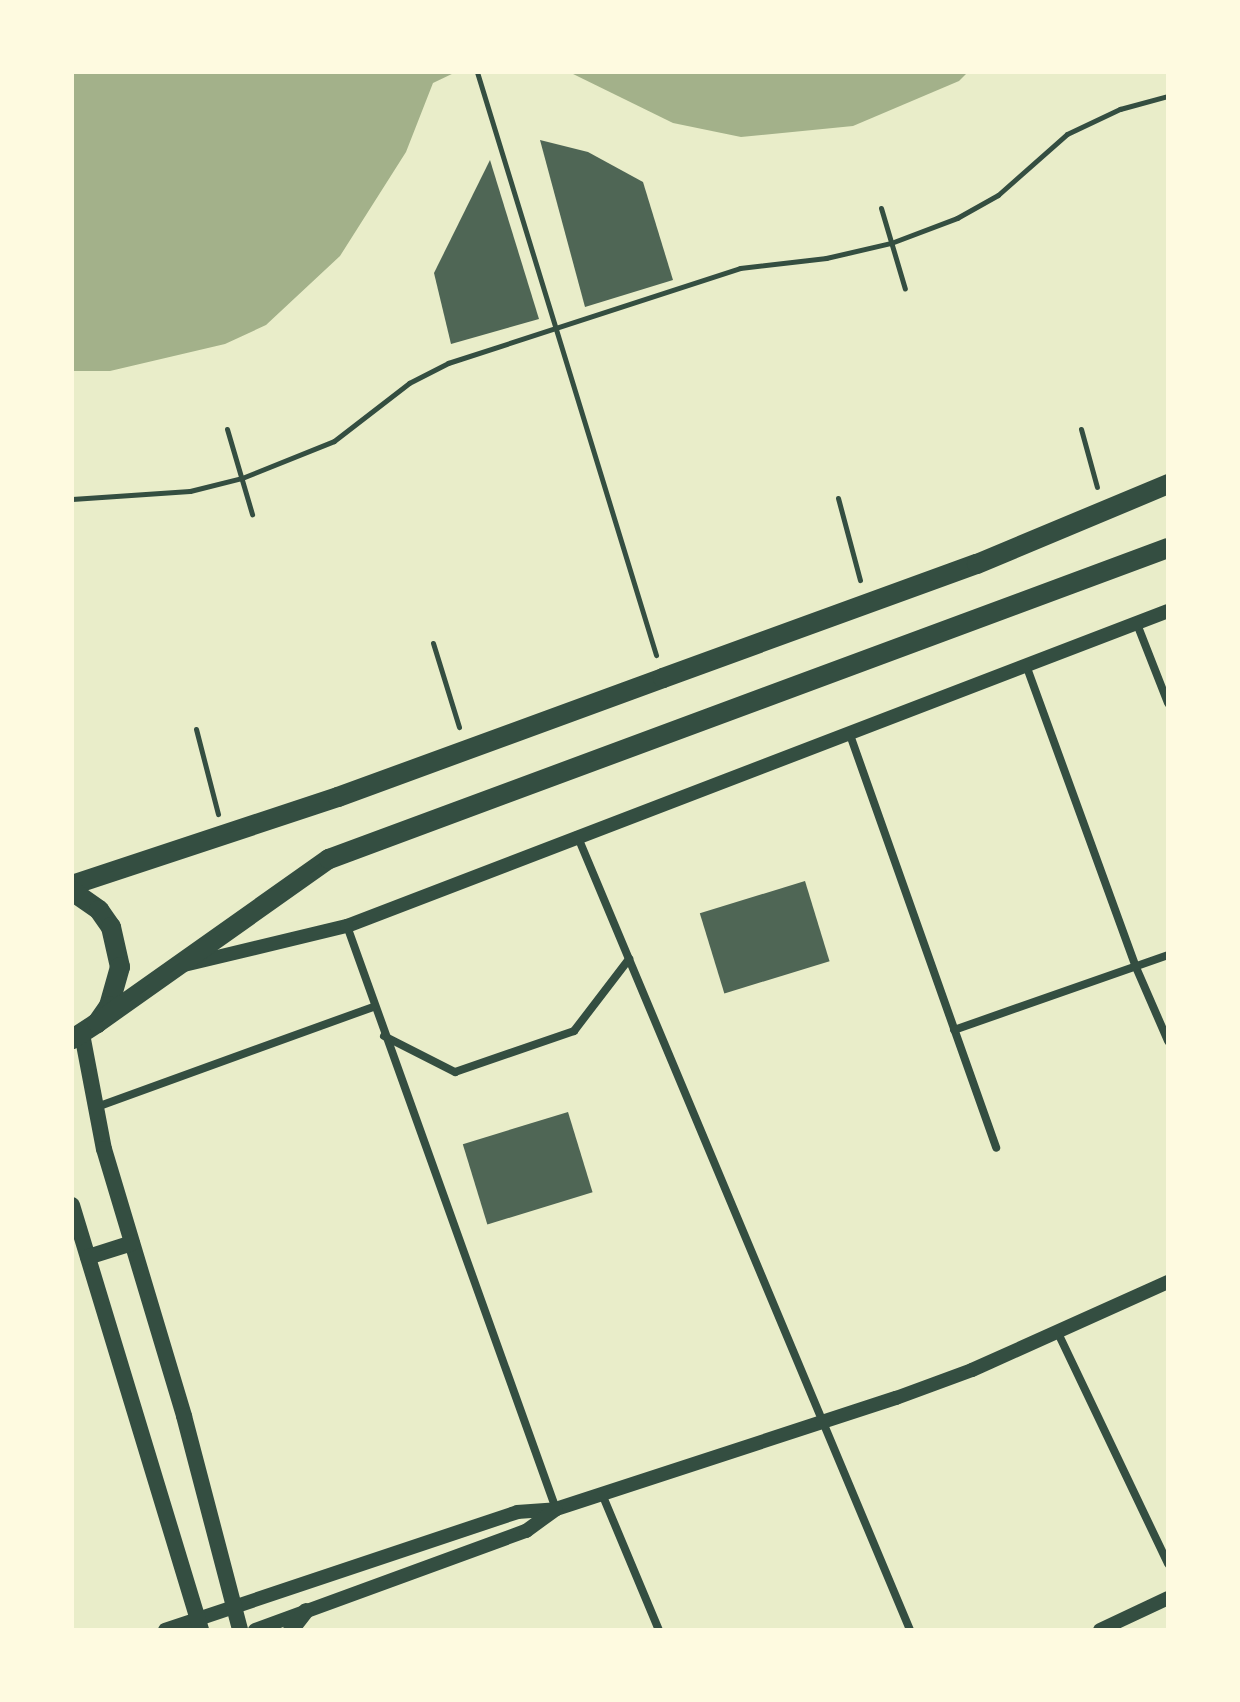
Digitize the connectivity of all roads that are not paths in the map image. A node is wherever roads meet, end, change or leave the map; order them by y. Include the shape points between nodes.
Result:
1 (1168, 484) edge
2 (1168, 548) edge
3 (1168, 611) edge
4 (1137, 624) junction
5 (1026, 665) junction
6 (1168, 703) edge
7 (849, 732) junction
8 (576, 834) junction
9 (72, 888) edge
10 (347, 926) junction
11 (1168, 955) edge
12 (629, 959) junction
13 (1135, 965) junction
14 (164, 970) junction
15 (373, 1007) junction
16 (954, 1030) junction
17 (84, 1032) edge
18 (383, 1035) junction
19 (1168, 1041) edge
20 (94, 1108) junction
21 (996, 1148) dead end
22 (72, 1205) edge
23 (132, 1243) junction
24 (88, 1257) junction
25 (1168, 1282) edge
26 (1058, 1333) junction
27 (823, 1422) junction
28 (602, 1494) junction
29 (556, 1509) junction
30 (1168, 1564) edge
31 (1168, 1598) edge
32 (233, 1605) junction
33 (306, 1611) junction
34 (199, 1624) edge
35 (165, 1630) edge
36 (240, 1630) edge
37 (255, 1630) edge
38 (291, 1630) edge
39 (659, 1630) edge
40 (910, 1630) edge
41 (1100, 1630) edge

1 - 9 main road via 867,604
2 - 14 main road via 329,859
3 - 4 street
4 - 5 street
4 - 6 street
5 - 7 street
5 - 13 street
7 - 8 street
7 - 16 street
8 - 10 street
8 - 12 street
9 - 17 main road via 99,910 118,946 117,987
10 - 14 street
10 - 15 street
11 - 13 street
12 - 18 street via 574,1031 455,1072
12 - 27 street
13 - 16 street
13 - 19 street
14 - 17 main road
15 - 18 street
15 - 20 street
16 - 21 street
17 - 20 main road
18 - 29 street
20 - 23 main road
22 - 24 main road
23 - 24 main road
23 - 32 main road
24 - 34 main road
25 - 26 street
26 - 27 street via 972,1370
26 - 30 street
27 - 28 street
27 - 40 street
28 - 29 street
28 - 39 street
29 - 32 street via 517,1512
29 - 33 street via 526,1531
31 - 41 street
32 - 34 street
32 - 36 main road
33 - 37 street
33 - 38 main road
34 - 35 street

